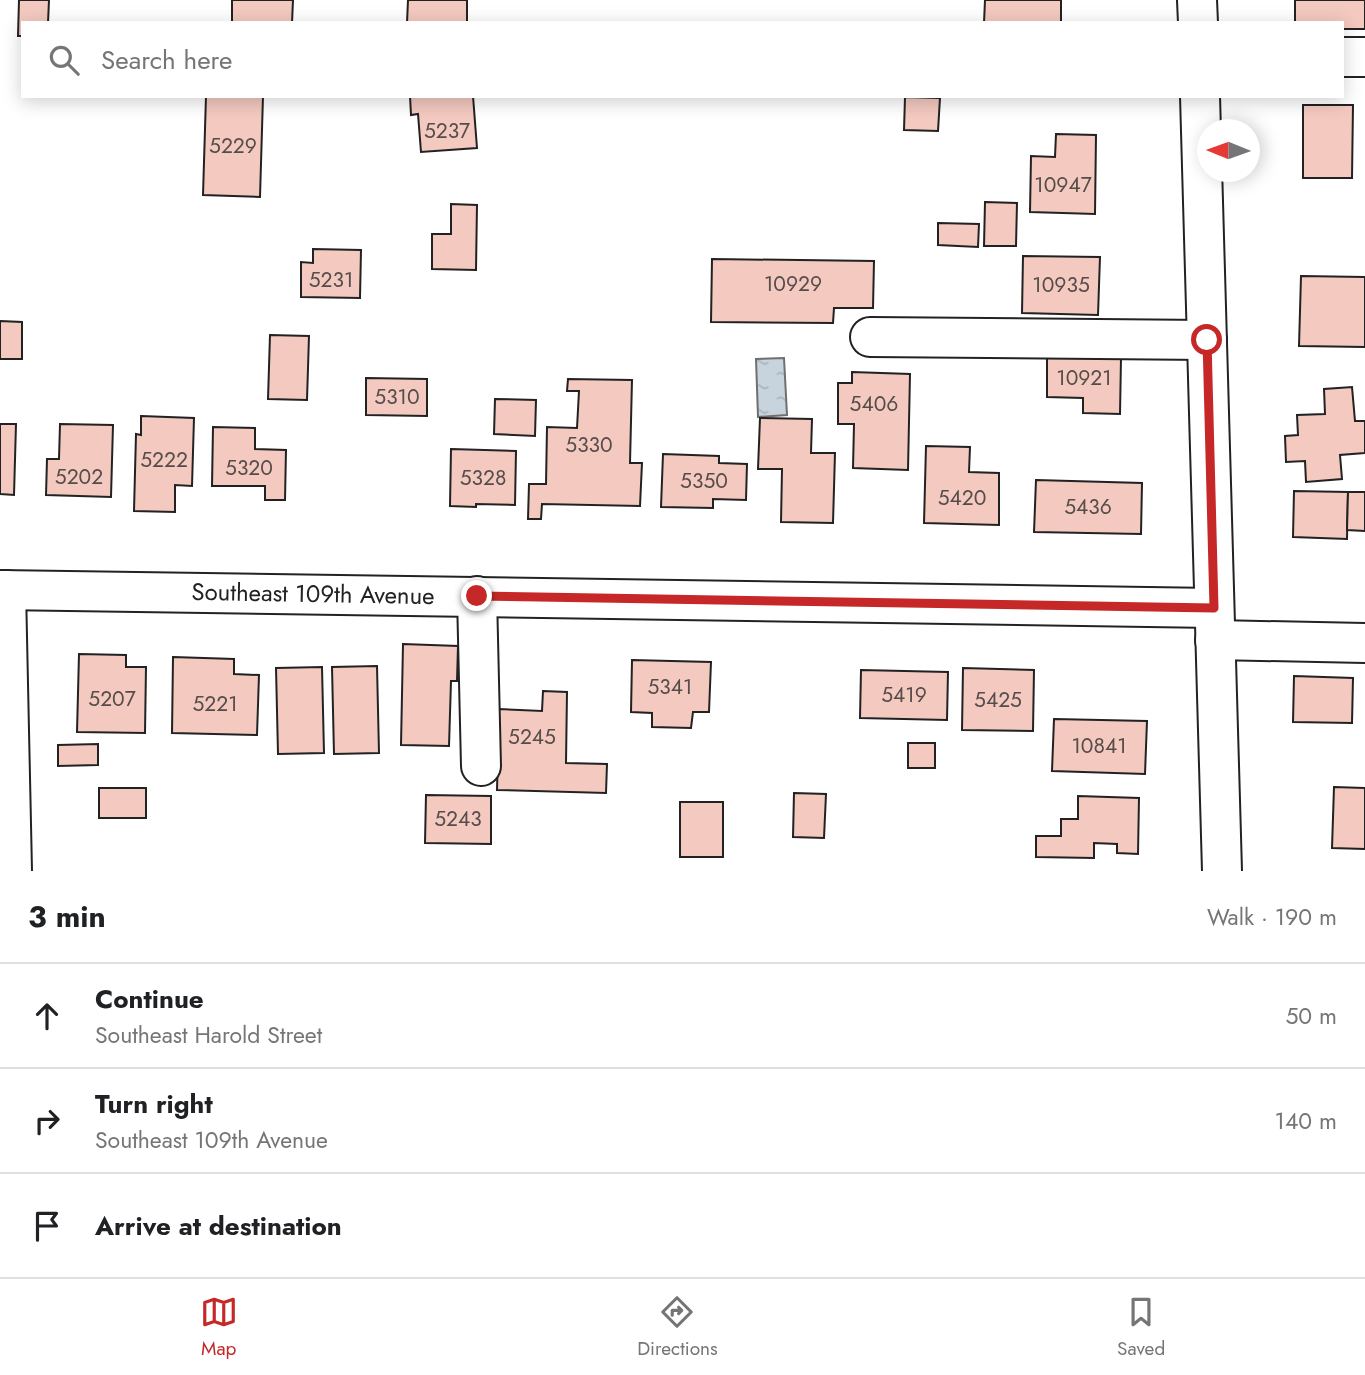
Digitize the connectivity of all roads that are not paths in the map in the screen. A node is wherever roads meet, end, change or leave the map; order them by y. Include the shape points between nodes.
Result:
1 (1197, 0) edge
2 (1198, 21) edge
3 (1344, 57) edge
4 (1365, 57) edge
5 (1200, 98) edge
6 (870, 337) dead end
7 (1207, 340) junction
8 (3, 590) edge
9 (477, 596) junction
10 (1215, 624) junction
11 (1365, 643) edge
12 (481, 766) dead end
13 (12, 871) edge
14 (1222, 871) edge

1 - 2 street
3 - 4 street
5 - 7 street
6 - 7 street
7 - 10 street
8 - 9 street, Southeast 109th Avenue
8 - 13 street
9 - 10 street, Southeast 109th Avenue
9 - 12 street
10 - 11 street, Southeast 109th Avenue
10 - 14 street

